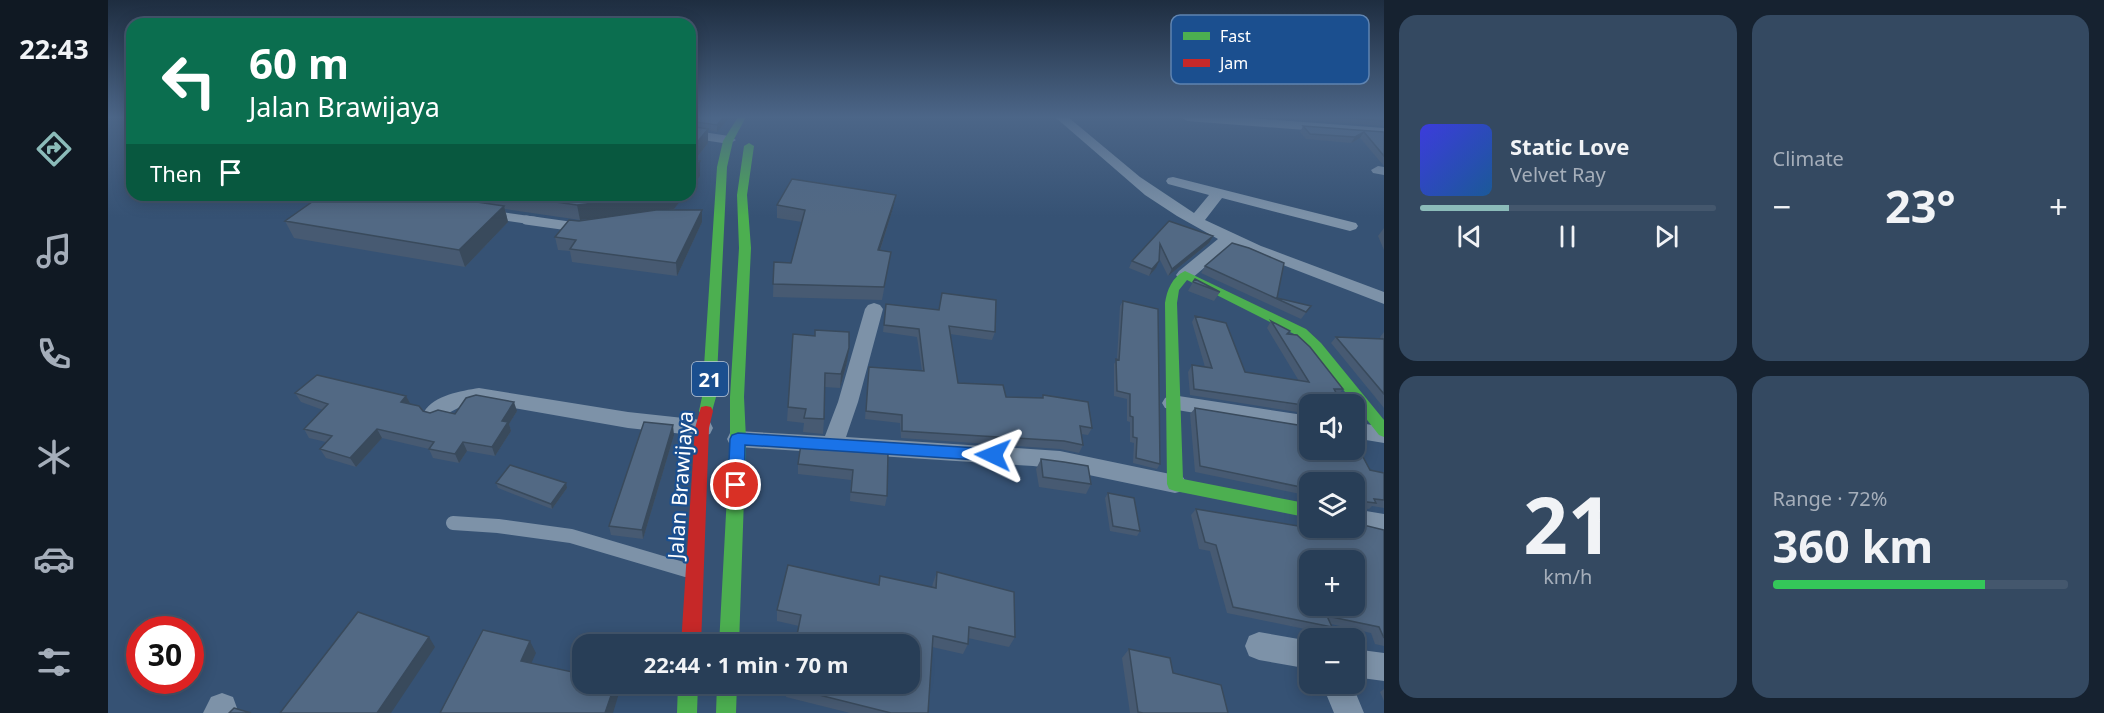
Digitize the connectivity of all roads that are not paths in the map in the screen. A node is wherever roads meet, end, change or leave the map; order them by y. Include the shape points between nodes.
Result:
1 (726, 150) edge
2 (750, 150) edge
3 (1101, 150) edge
4 (1173, 181) dead end
5 (1218, 193) junction
6 (479, 213) edge
7 (1196, 221) junction
8 (1350, 226) dead end
9 (586, 227) edge
10 (1229, 238) junction
11 (1185, 275) junction
12 (1384, 298) edge
13 (874, 309) dead end
14 (709, 397) junction
15 (737, 397) junction
16 (1172, 403) junction
17 (435, 412) edge
18 (1299, 422) edge
19 (702, 428) junction
20 (1365, 431) edge
21 (1384, 433) edge
22 (738, 439) junction
23 (832, 445) junction
24 (1175, 484) junction
25 (1299, 509) edge
26 (1365, 521) edge
27 (453, 523) dead end
28 (1384, 525) edge
29 (695, 573) junction
30 (692, 634) edge
31 (729, 634) edge
32 (1259, 646) dead end
33 (1299, 653) edge
34 (1365, 664) edge
35 (1384, 667) edge
36 (688, 694) edge
37 (727, 694) edge
38 (1342, 694) edge
39 (687, 713) edge
40 (726, 713) edge
41 (1349, 713) edge

1 - 14 main road, Jalan Brawijaya / 21 via 716,214
2 - 15 main road, 21 via 744,174 745,248
3 - 7 street via 1159,198
4 - 5 street
5 - 7 street
5 - 8 street
6 - 9 lane
7 - 10 street
10 - 11 street
10 - 12 street
11 - 16 main road via 1173,290 1171,303
11 - 21 main road via 1301,332 1317,346
13 - 23 street
14 - 15 main road
14 - 19 main road, Jalan Brawijaya / 21
15 - 22 main road, 21
16 - 18 street
16 - 24 main road
17 - 19 street via 456,400 478,395
19 - 29 main road, Jalan Brawijaya / 21
20 - 21 street
22 - 23 street
22 - 31 main road, 21
23 - 24 street via 1051,459
24 - 25 main road
26 - 28 street
27 - 29 lane via 571,536
29 - 30 main road, Jalan Brawijaya / 21
32 - 33 street
34 - 35 street
36 - 39 main road
37 - 40 main road
38 - 41 street

